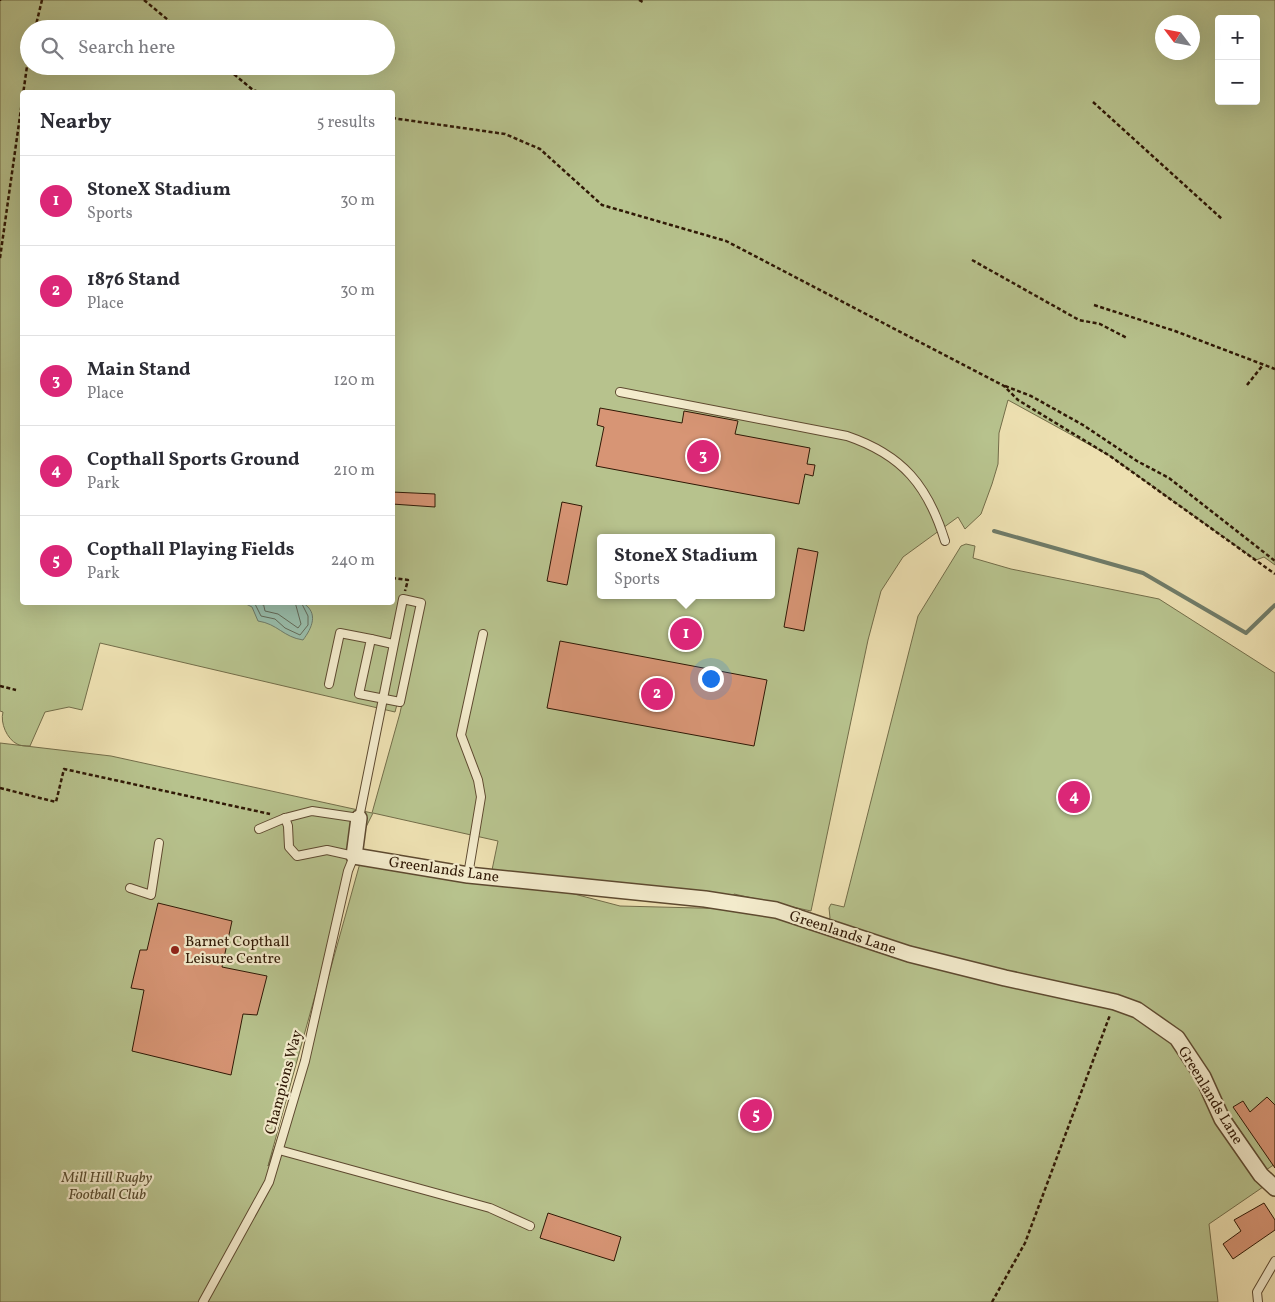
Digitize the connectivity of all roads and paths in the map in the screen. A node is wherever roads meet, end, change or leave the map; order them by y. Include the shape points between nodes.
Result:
1 (42, 0) edge
2 (144, 0) edge
3 (639, 0) edge
4 (643, 2) dead end
5 (37, 20) edge
6 (168, 20) edge
7 (26, 75) edge
8 (236, 75) edge
9 (24, 90) edge
10 (256, 90) edge
11 (1093, 102) dead end
12 (20, 116) edge
13 (395, 118) edge
14 (1222, 219) dead end
15 (0, 258) edge
16 (972, 260) dead end
17 (1094, 305) dead end
18 (1127, 338) dead end
19 (1263, 364) junction
20 (1275, 369) edge
21 (1247, 385) dead end
22 (1004, 386) junction
23 (620, 392) dead end
24 (945, 541) dead end
25 (1275, 560) edge
26 (1275, 574) edge
27 (395, 578) edge
28 (406, 600) junction
29 (484, 634) dead end
30 (371, 639) junction
31 (393, 644) junction
32 (329, 684) dead end
33 (0, 686) edge
34 (16, 690) dead end
35 (382, 698) junction
36 (0, 788) edge
37 (277, 811) dead end
38 (285, 818) junction
39 (359, 818) junction
40 (259, 829) dead end
41 (159, 843) dead end
42 (354, 856) junction
43 (468, 875) junction
44 (130, 888) dead end
45 (1114, 1002) junction
46 (279, 1150) junction
47 (1275, 1188) edge
48 (530, 1226) dead end
49 (1275, 1261) edge
50 (202, 1302) edge
51 (992, 1302) edge
52 (1258, 1302) edge

1 - 5 path
2 - 6 path
3 - 4 path
7 - 9 path
8 - 10 path
11 - 14 path
12 - 15 path
13 - 22 path via 505,134 531,145 540,149 602,205 726,241
16 - 18 path via 1079,320 1100,324
17 - 19 path
19 - 20 path
19 - 21 path
22 - 25 path via 1031,396 1169,478
22 - 26 path via 1018,400 1110,456
23 - 24 lane via 838,434 868,443 888,454 920,486 932,505
27 - 28 path via 408,580
28 - 31 lane via 403,599
28 - 35 lane via 421,603 400,702
29 - 43 lane via 461,735 478,780 480,797
30 - 31 lane
30 - 32 lane via 340,632
30 - 35 lane via 359,694
31 - 35 lane
33 - 34 path
35 - 39 lane
36 - 37 path via 56,802 64,769 270,814
38 - 39 lane via 312,812
38 - 40 lane
38 - 42 lane via 289,847 297,856 327,850
39 - 42 street
41 - 44 lane via 151,895
42 - 43 street, Greenlands Lane
42 - 46 lane, Champions Way via 305,1061
43 - 45 street, Greenlands Lane via 705,899 776,910 909,954
45 - 47 street, Greenlands Lane via 1137,1010 1177,1038 1203,1076 1222,1119 1261,1175
45 - 51 path via 1025,1243
46 - 48 lane via 490,1208
46 - 50 lane, Champions Way via 270,1182
49 - 52 lane via 1257,1292

